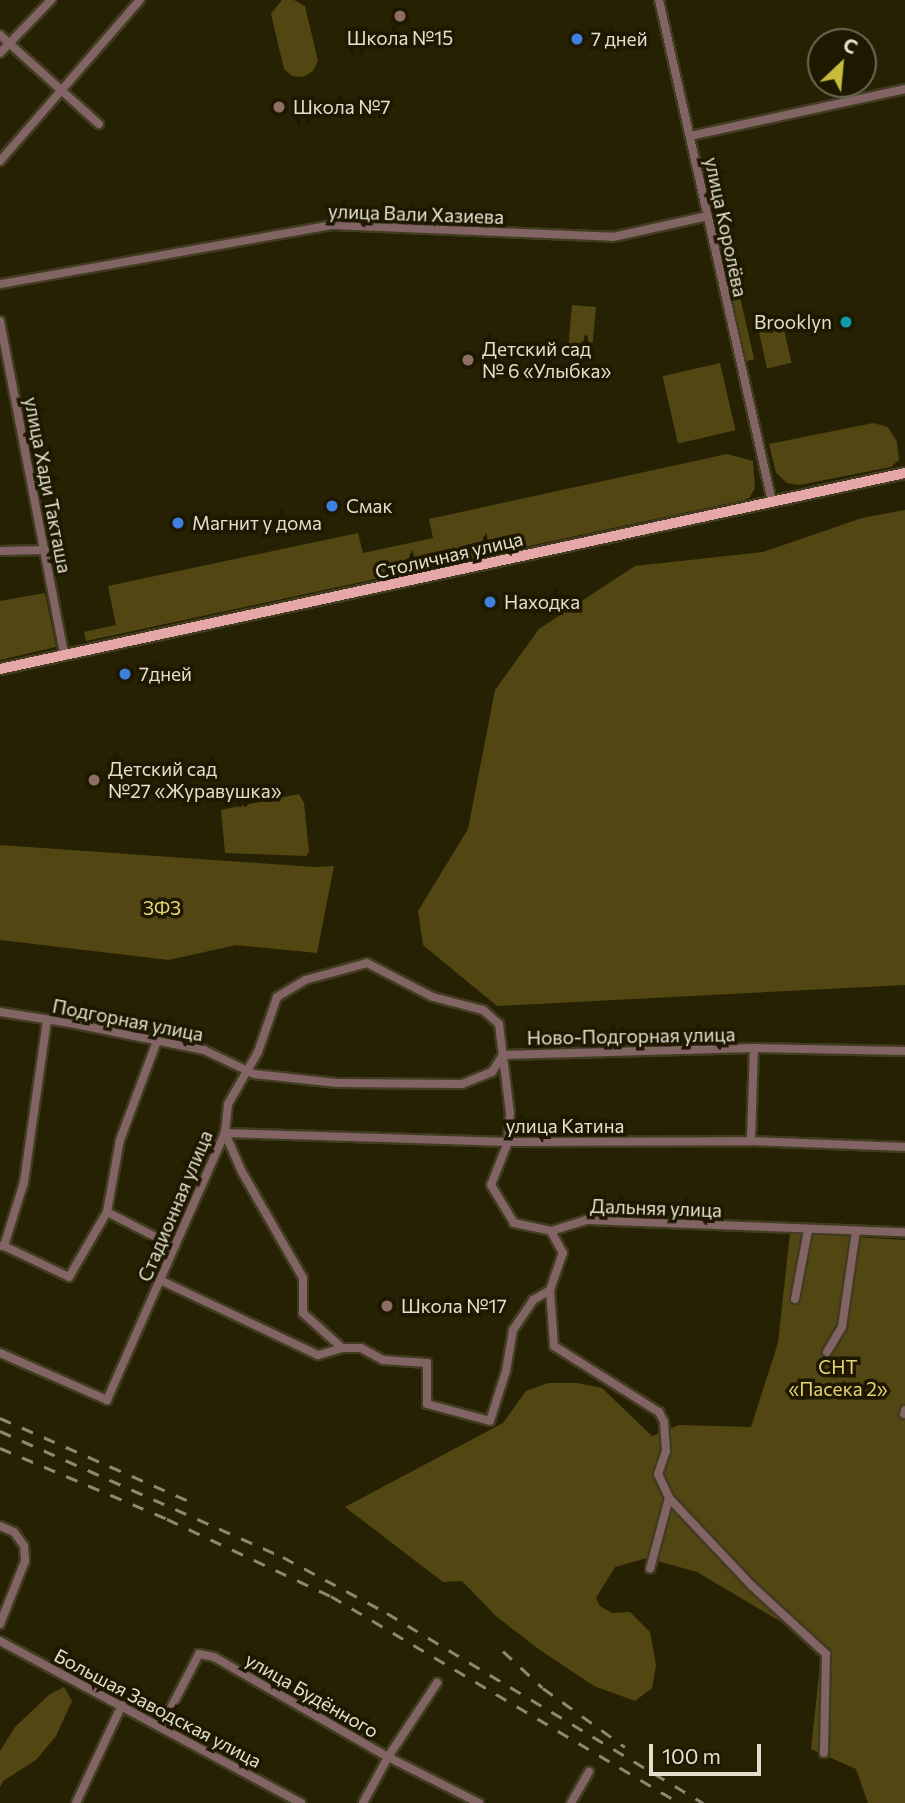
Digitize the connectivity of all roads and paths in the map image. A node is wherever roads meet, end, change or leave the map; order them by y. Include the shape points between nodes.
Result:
1 (51, 0) edge
2 (140, 0) edge
3 (659, 0) edge
4 (0, 35) edge
5 (9, 43) junction
6 (0, 52) edge
7 (905, 89) edge
8 (64, 90) junction
9 (99, 124) dead end
10 (690, 136) junction
11 (0, 161) edge
12 (708, 216) junction
13 (0, 284) edge
14 (0, 321) edge
15 (905, 473) edge
16 (772, 502) junction
17 (0, 551) edge
18 (45, 551) junction
19 (64, 654) junction
20 (0, 669) edge
21 (367, 963) joint
22 (0, 1012) edge
23 (47, 1020) junction
24 (157, 1041) junction
25 (754, 1048) junction
26 (905, 1051) edge
27 (503, 1055) junction
28 (246, 1070) junction
29 (225, 1133) junction
30 (751, 1141) junction
31 (508, 1142) junction
32 (905, 1147) edge
33 (107, 1212) junction
34 (808, 1230) junction
35 (551, 1231) junction
36 (856, 1231) junction
37 (905, 1232) edge
38 (2, 1246) edge
39 (175, 1247) junction
40 (160, 1279) junction
41 (550, 1290) junction
42 (795, 1300) dead end
43 (342, 1348) junction
44 (827, 1352) dead end
45 (0, 1353) edge
46 (669, 1498) junction
47 (0, 1527) edge
48 (650, 1569) dead end
49 (0, 1624) edge
50 (0, 1641) edge
51 (437, 1683) dead end
52 (122, 1705) junction
53 (162, 1726) junction
54 (824, 1752) dead end
55 (388, 1757) junction
56 (589, 1772) dead end
57 (76, 1803) edge
58 (302, 1803) edge
59 (363, 1803) edge
60 (479, 1803) edge
61 (571, 1803) edge

1 - 5 street
2 - 8 street
3 - 10 street, улица Королёва
4 - 5 street
5 - 6 street
5 - 8 street
7 - 10 street
8 - 9 street
8 - 11 street
10 - 12 street, улица Королёва
12 - 13 street, улица Вали Хазиева via 613,237 332,225
12 - 16 street, улица Королёва
14 - 18 street, улица Хади Такташа
15 - 16 main road, Столичная улица
16 - 19 main road, Столичная улица
17 - 18 street
18 - 19 street, улица Хади Такташа
19 - 20 main road, Столичная улица
21 - 27 street, Дальняя улица via 433,997 483,1010 499,1024
21 - 28 street, Стадионная улица via 306,980 277,997 258,1052
22 - 23 street, Подгорная улица
23 - 24 street, Подгорная улица
23 - 38 street via 24,1182
24 - 28 street, Подгорная улица via 204,1050
24 - 33 street via 120,1140
25 - 26 street, Ново-Подгорная улица
25 - 27 street, Ново-Подгорная улица
25 - 30 street
27 - 28 street, Ново-Подгорная улица via 492,1072 462,1084 337,1083
27 - 31 street, Дальняя улица via 510,1113
28 - 29 street, Стадионная улица via 228,1104
29 - 31 street, улица Катина
29 - 39 street, Стадионная улица
29 - 43 street via 242,1172 303,1278 303,1313
30 - 31 street, улица Катина
30 - 32 street, улица Катина
31 - 35 street, Дальняя улица via 491,1185 498,1201 514,1223
33 - 38 street via 69,1277
33 - 39 street
34 - 35 street, Дальняя улица via 586,1220
34 - 36 street, Дальняя улица
34 - 42 street
35 - 41 street via 563,1253
36 - 37 street, Дальняя улица
36 - 44 street via 842,1327
39 - 40 street, Стадионная улица
40 - 43 street via 318,1355
40 - 45 street, Стадионная улица via 107,1400
41 - 43 street via 533,1300 513,1330 490,1421 427,1404 427,1363 383,1360 361,1348
41 - 46 street via 554,1346 659,1412 666,1451 658,1474
46 - 48 street
46 - 54 street via 751,1586 826,1654
47 - 49 street via 14,1532 24,1546 26,1561
50 - 52 street, Большая Заводская улица
51 - 55 street
52 - 53 street, Большая Заводская улица
52 - 57 street
53 - 55 street, улица Будённого via 199,1654 214,1657
53 - 58 street, Большая Заводская улица
55 - 59 street
55 - 60 street, улица Будённого
56 - 61 street

